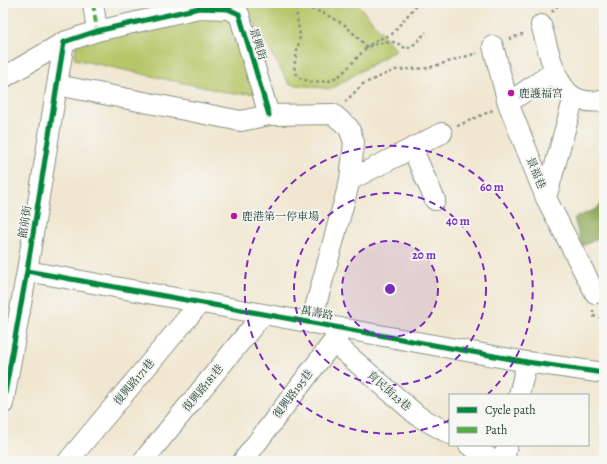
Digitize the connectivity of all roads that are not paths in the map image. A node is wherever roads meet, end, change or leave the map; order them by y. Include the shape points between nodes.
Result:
1 (93, 3) edge
2 (541, 25) road end
3 (97, 30) junction
4 (64, 42) junction
5 (493, 46) road end
6 (555, 71) junction
7 (3, 78) edge
8 (57, 85) junction
9 (574, 97) junction
10 (604, 101) edge
11 (508, 103) junction
12 (269, 115) junction
13 (442, 133) road end
14 (412, 148) junction
15 (350, 180) junction
16 (546, 198) junction
17 (435, 200) dead end
18 (27, 271) junction
19 (595, 293) dead end
20 (200, 303) junction
21 (263, 314) junction
22 (311, 323) junction
23 (338, 335) junction
24 (527, 362) junction
25 (604, 373) edge
26 (519, 394) edge
27 (3, 404) edge
28 (449, 433) edge
29 (471, 446) edge
30 (508, 446) edge
31 (68, 461) edge
32 (143, 461) edge
33 (243, 461) edge
34 (496, 461) edge
35 (504, 461) edge

1 - 3 street
2 - 6 street
3 - 4 street, 景興街
3 - 12 street, 景興街 via 199,8 233,11 238,14
4 - 7 street, 景興街
4 - 8 street, 館前街
5 - 11 street, 景福巷
6 - 9 street via 561,85
6 - 11 street
8 - 12 street via 241,121
8 - 18 street, 館前街
9 - 10 street via 592,102
9 - 16 street
11 - 16 street, 景福巷
12 - 15 street via 333,114 349,128 354,142
13 - 14 street
14 - 15 street
14 - 17 street
15 - 22 street
16 - 19 street, 景福巷
18 - 20 street, 萬壽路
18 - 27 street, 館前街
20 - 21 street, 萬壽路
20 - 31 street, 復興路171巷
21 - 22 street, 萬壽路
21 - 32 street, 復興路181巷
22 - 23 street, 萬壽路
23 - 24 street, 萬壽路
23 - 28 street, 育民街23巷 via 418,416
23 - 33 street, 復興路195巷
24 - 25 street, 萬壽路
24 - 26 street
29 - 34 street
30 - 35 street

